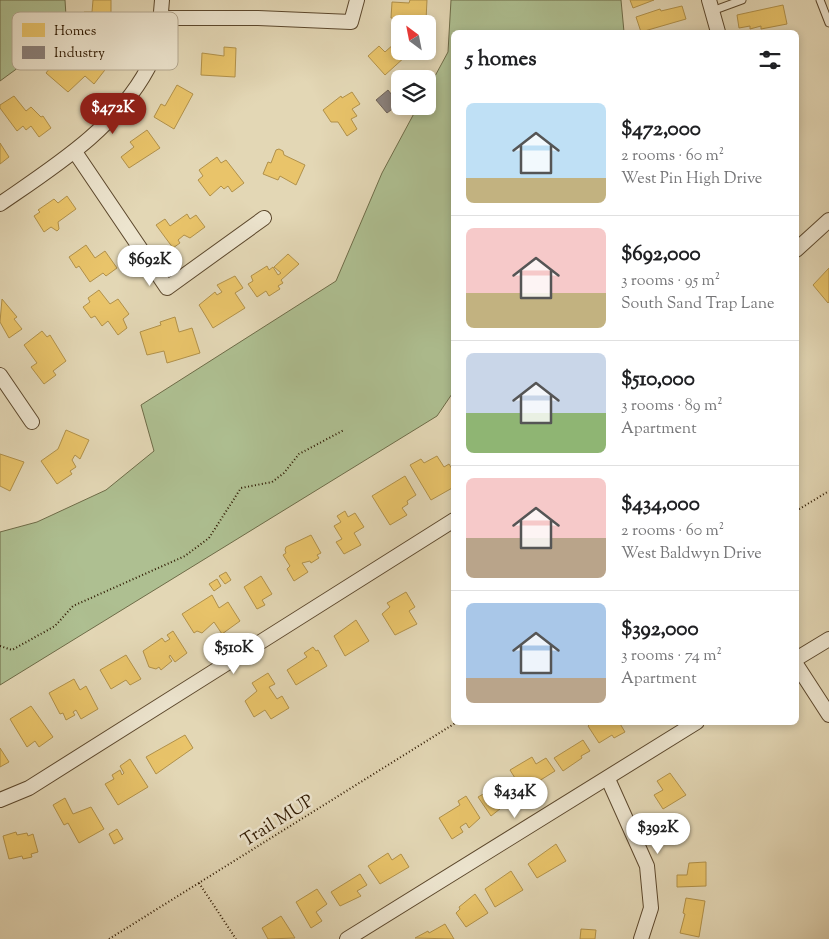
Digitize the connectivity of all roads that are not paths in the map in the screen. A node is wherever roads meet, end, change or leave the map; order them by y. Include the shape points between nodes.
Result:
1 (357, 0) edge
2 (742, 0) edge
3 (820, 0) edge
4 (711, 5) edge
5 (178, 18) edge
6 (829, 23) edge
7 (717, 30) edge
8 (147, 70) edge
9 (74, 152) junction
10 (0, 204) edge
11 (264, 218) dead end
12 (829, 220) edge
13 (799, 247) edge
14 (0, 375) edge
15 (32, 422) dead end
16 (451, 522) edge
17 (829, 639) edge
18 (799, 657) edge
19 (799, 669) edge
20 (829, 715) edge
21 (691, 725) edge
22 (608, 779) junction
23 (0, 800) edge
24 (347, 939) edge
25 (641, 939) edge

1 - 5 street via 351,22
2 - 4 lane
3 - 6 lane
4 - 7 street
8 - 9 street via 126,102
9 - 10 street
9 - 11 street via 168,288
12 - 13 street
14 - 15 street
16 - 23 street via 29,788
17 - 18 street
19 - 20 street
21 - 22 street
22 - 24 street
22 - 25 street via 647,866 650,908

